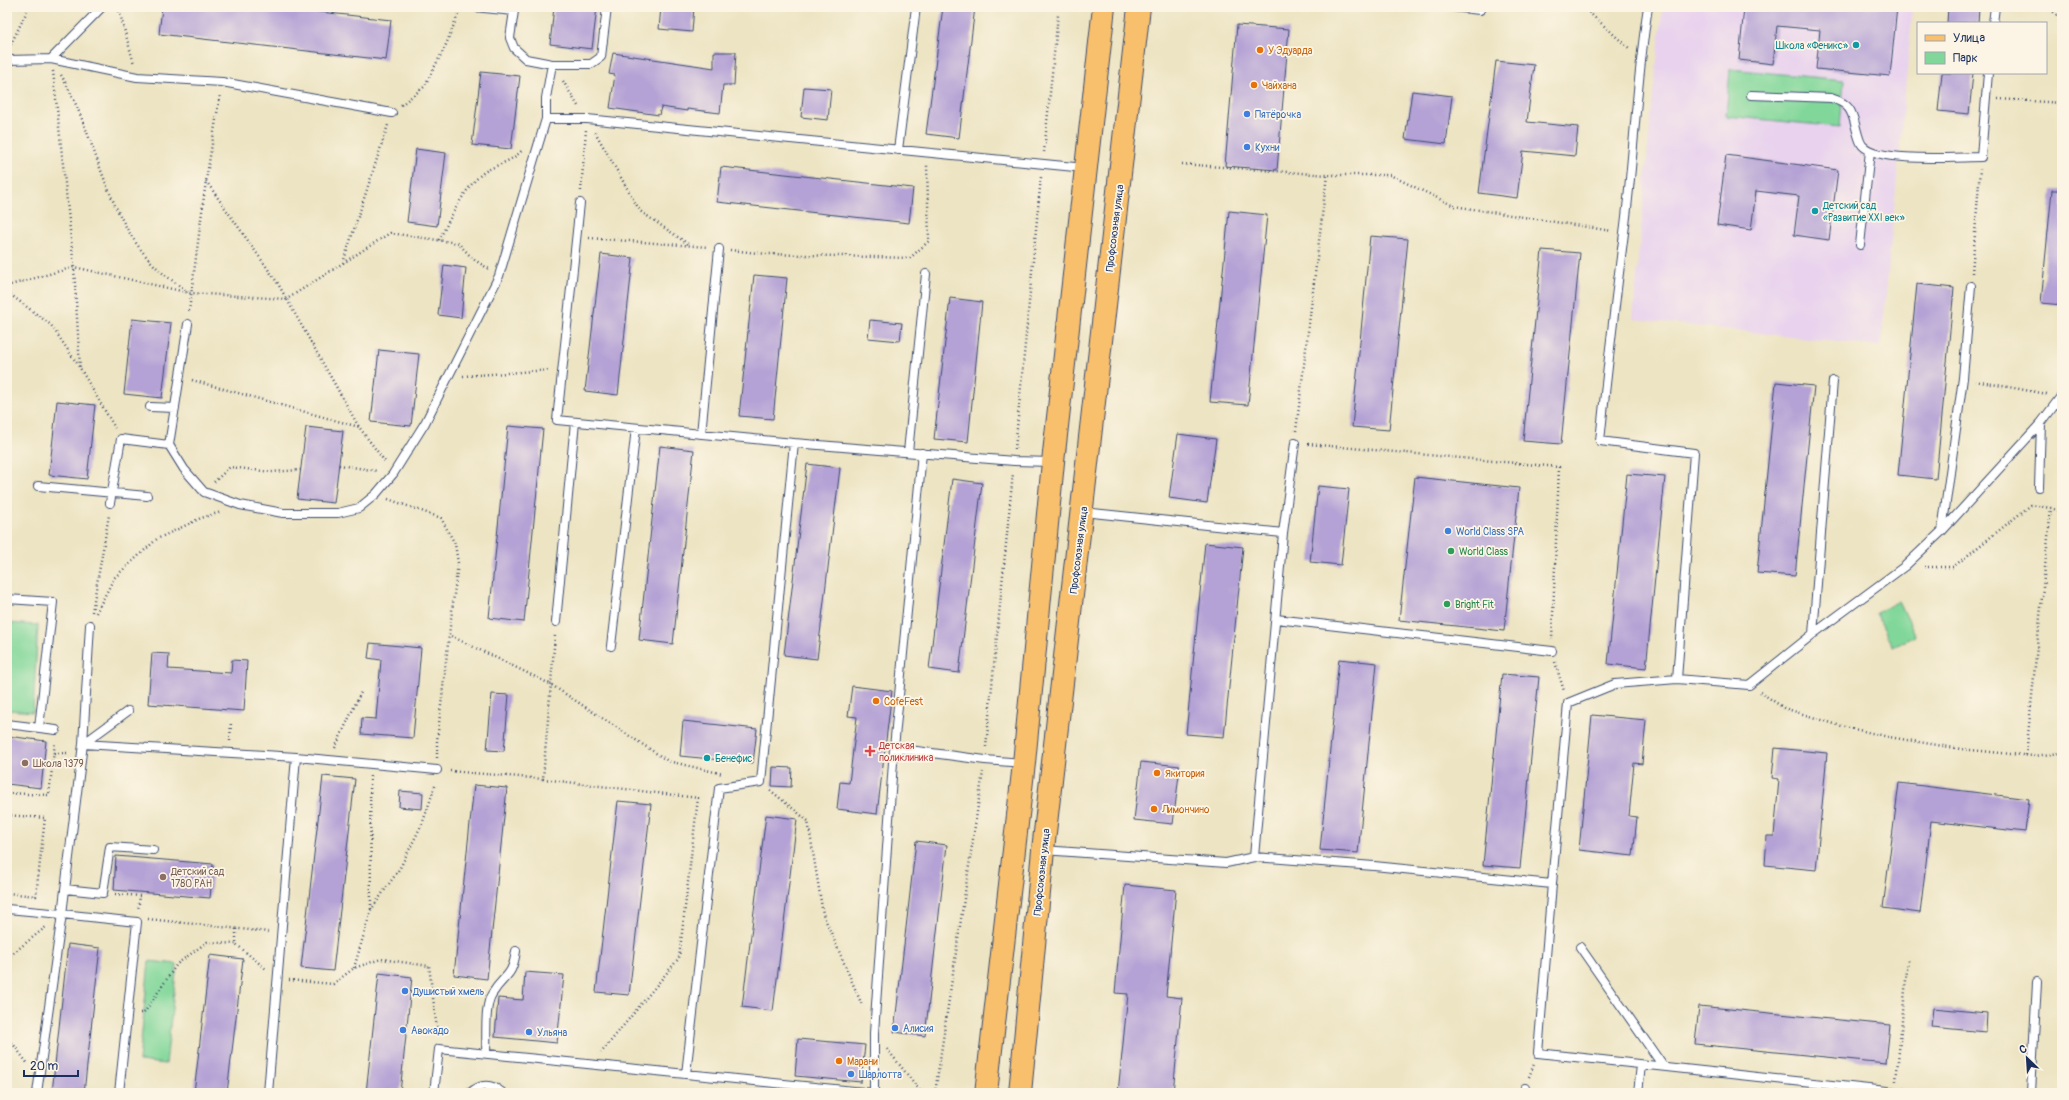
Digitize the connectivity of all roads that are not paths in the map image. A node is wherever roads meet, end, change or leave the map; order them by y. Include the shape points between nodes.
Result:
1 (102, 7) edge
2 (474, 7) edge
3 (607, 7) edge
4 (916, 7) edge
5 (1104, 7) edge
6 (1139, 7) edge
7 (1453, 7) edge
8 (1481, 7) edge
9 (1648, 7) edge
10 (1995, 7) edge
11 (514, 9) edge
12 (1993, 22) edge
13 (51, 59) junction
14 (7, 60) edge
15 (552, 64) junction
16 (1988, 74) edge
17 (1751, 95) dead end
18 (392, 113) road end
19 (546, 119) junction
20 (898, 150) junction
21 (1870, 151) junction
22 (1086, 168) junction
23 (580, 204) road end
24 (1860, 244) dead end
25 (719, 249) road end
26 (926, 274) dead end
27 (1971, 286) road end
28 (188, 324) road end
29 (1833, 381) dead end
30 (2061, 396) edge
31 (150, 407) dead end
32 (175, 408) junction
33 (575, 422) junction
34 (2041, 423) junction
35 (636, 428) junction
36 (701, 434) junction
37 (794, 443) junction
38 (1295, 443) road end
39 (169, 445) junction
40 (908, 452) junction
41 (922, 453) junction
42 (1053, 462) junction
43 (38, 486) dead end
44 (2039, 487) dead end
45 (112, 493) junction
46 (147, 496) dead end
47 (110, 503) road end
48 (1083, 512) junction
49 (1942, 531) junction
50 (1283, 533) junction
51 (7, 599) edge
52 (1276, 619) junction
53 (556, 622) road end
54 (90, 625) road end
55 (1813, 634) junction
56 (611, 646) dead end
57 (1552, 651) road end
58 (1678, 679) junction
59 (128, 711) dead end
60 (7, 724) edge
61 (39, 728) junction
62 (56, 730) road end
63 (82, 744) junction
64 (894, 748) junction
65 (296, 757) junction
66 (1024, 763) junction
67 (437, 770) road end
68 (153, 850) dead end
69 (1043, 850) junction
70 (1254, 857) junction
71 (1552, 884) junction
72 (65, 889) junction
73 (7, 909) edge
74 (62, 914) junction
75 (1580, 947) dead end
76 (516, 951) dead end
77 (2037, 982) dead end
78 (486, 1053) junction
79 (1641, 1065) junction
80 (1663, 1066) junction
81 (686, 1074) junction
82 (37, 1093) edge
83 (120, 1093) edge
84 (268, 1093) edge
85 (434, 1093) edge
86 (470, 1093) edge
87 (503, 1093) edge
88 (874, 1093) edge
89 (986, 1093) edge
90 (1020, 1093) edge
91 (1638, 1093) edge
92 (1905, 1093) edge
93 (2031, 1093) edge

1 - 13 lane
2 - 11 lane
3 - 15 lane via 601,57 591,64
4 - 20 lane
5 - 22 main road
6 - 48 main road, Профсоюзная улица
7 - 8 lane via 1480,10
9 - 58 lane via 1640,57 1624,233 1600,441 1694,453
10 - 12 lane
11 - 15 lane via 510,38 514,48 526,59
13 - 14 lane
13 - 18 lane via 137,76 222,82
15 - 19 lane via 546,98
16 - 21 lane via 1981,157 1891,157
17 - 21 lane via 1831,98 1843,102 1851,111 1862,145
19 - 20 lane via 587,119
19 - 39 lane via 499,276 425,422 393,474 376,494 359,508 338,513 283,513 240,505 204,492 184,469
20 - 22 lane
21 - 24 lane
22 - 42 main road
23 - 33 lane via 557,420
25 - 36 lane
26 - 40 lane
27 - 49 lane via 1963,378
28 - 32 lane
29 - 55 lane
30 - 34 lane
31 - 32 lane
32 - 39 lane
33 - 35 lane
33 - 53 lane
34 - 44 lane
34 - 49 lane
35 - 36 lane
35 - 56 lane
36 - 37 lane
37 - 40 lane
37 - 81 lane via 761,782 719,788
38 - 50 lane
39 - 45 lane via 121,439
40 - 41 lane
41 - 42 lane
41 - 64 lane
42 - 66 main road
43 - 45 lane
45 - 46 lane
45 - 47 lane
48 - 50 lane
48 - 69 main road, Профсоюзная улица
49 - 55 lane via 1905,566
50 - 52 lane
51 - 61 lane via 53,602
52 - 57 lane
52 - 70 lane
54 - 63 lane
55 - 58 lane via 1749,685
58 - 71 lane via 1615,684 1568,703
59 - 63 lane
60 - 61 lane
61 - 62 lane
63 - 65 lane
63 - 72 lane
64 - 66 lane
64 - 88 lane via 874,1033
65 - 67 lane
65 - 84 lane
66 - 89 main road
68 - 72 lane via 110,847 103,893
69 - 70 lane via 1226,862
69 - 90 main road, Профсоюзная улица
70 - 71 lane
71 - 79 lane via 1538,1054
72 - 74 lane
73 - 74 lane
74 - 82 lane
74 - 83 lane via 137,920
75 - 80 lane
76 - 78 lane via 514,967 492,994 489,1002
77 - 93 lane
78 - 81 lane
78 - 85 lane via 439,1049
79 - 80 lane
79 - 91 lane
80 - 92 lane
81 - 88 lane
86 - 87 lane via 477,1088 490,1086

